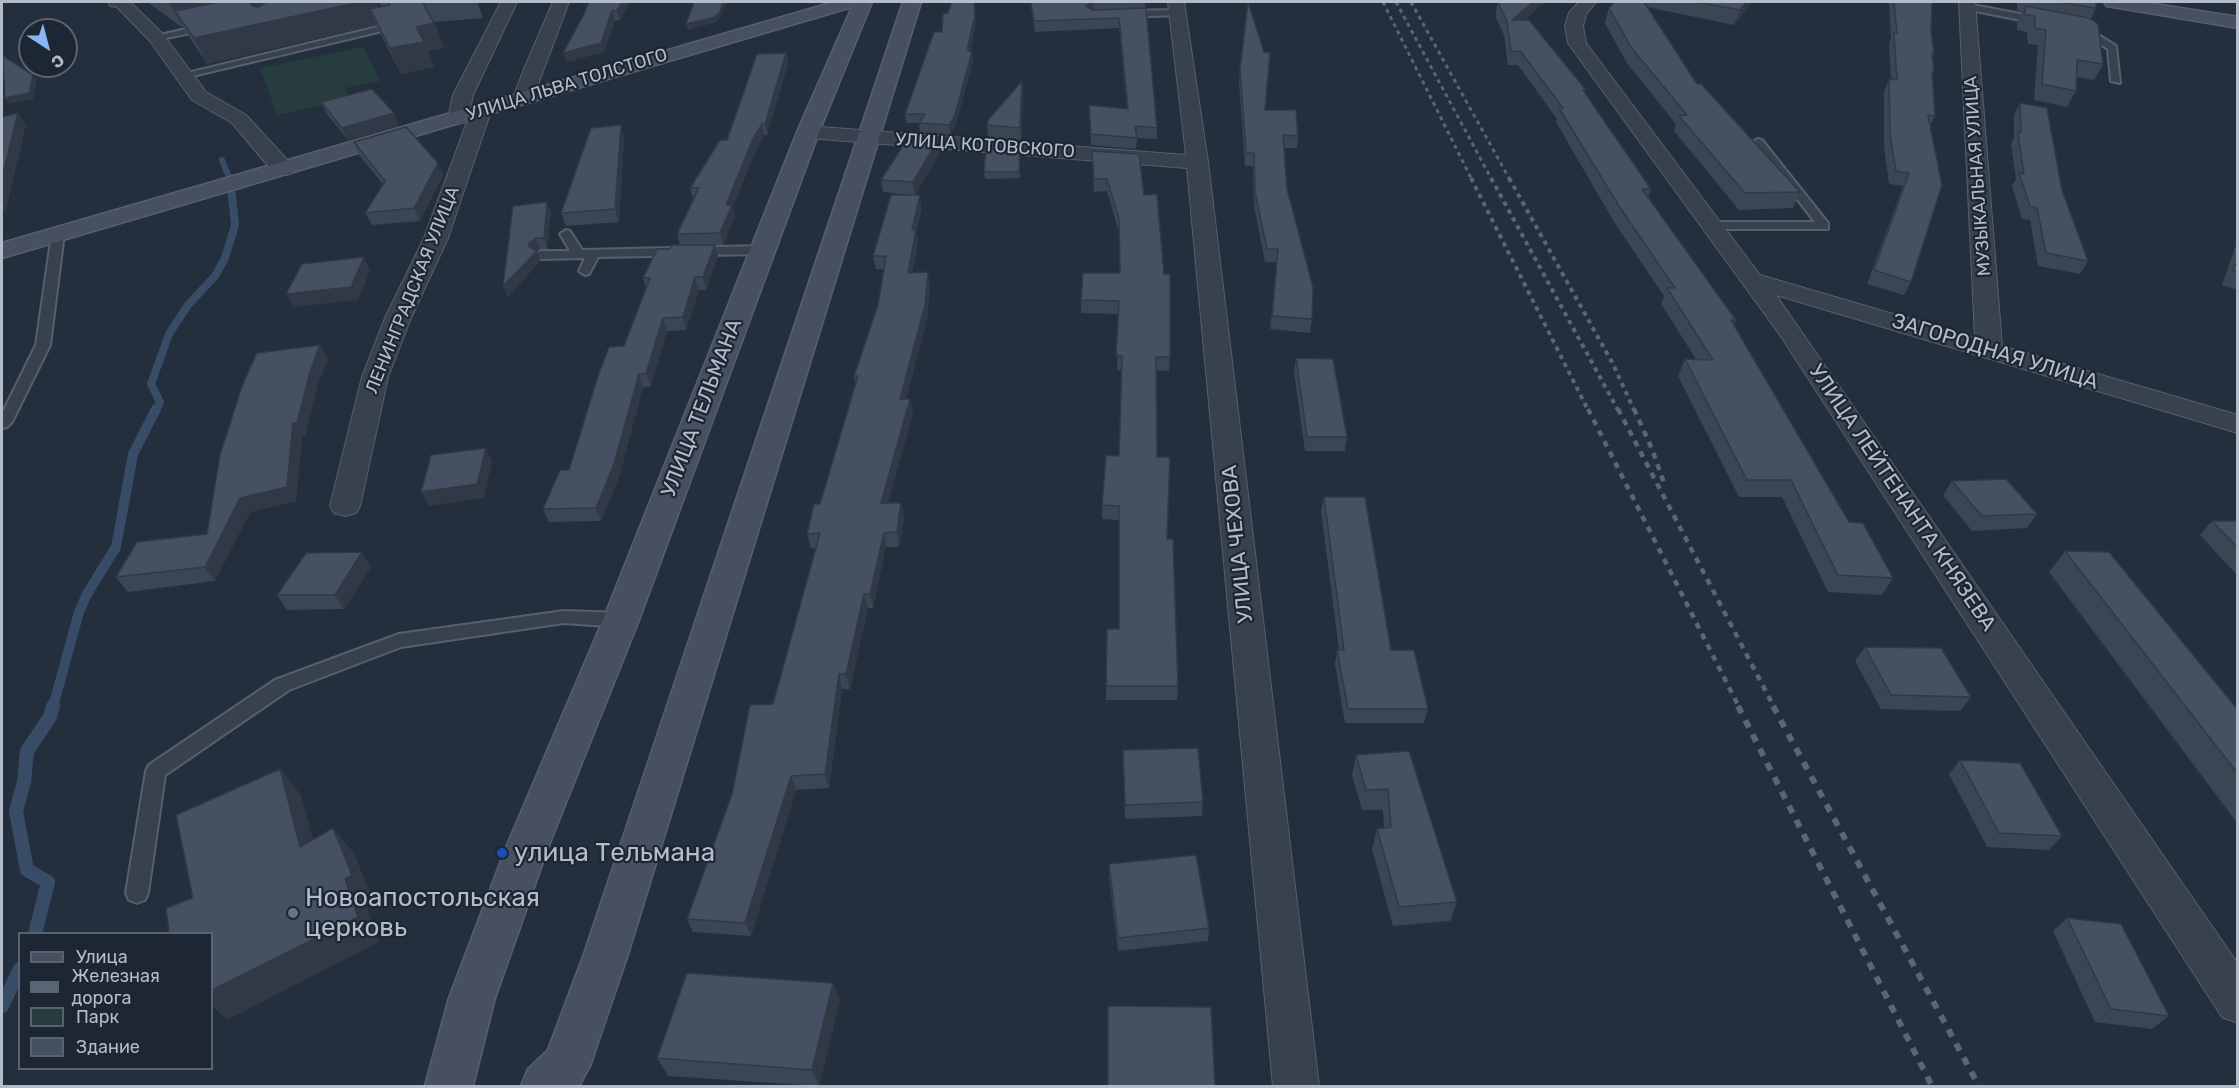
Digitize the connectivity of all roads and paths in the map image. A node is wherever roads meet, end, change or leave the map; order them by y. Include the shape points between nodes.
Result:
1 (123, 2) edge
2 (509, 2) edge
3 (561, 2) edge
4 (851, 2) edge
5 (863, 2) edge
6 (912, 2) edge
7 (1588, 2) edge
8 (2113, 2) edge
9 (1968, 4) edge
10 (1177, 7) edge
11 (1114, 15) edge
12 (389, 19) edge
13 (2050, 22) edge
14 (2238, 23) edge
15 (214, 25) edge
16 (2073, 27) edge
17 (156, 38) junction
18 (184, 75) junction
19 (2116, 81) dead end
20 (523, 98) junction
21 (481, 111) junction
22 (458, 118) junction
23 (808, 132) junction
24 (869, 137) junction
25 (1758, 142) edge
26 (1197, 162) junction
27 (283, 169) junction
28 (1713, 226) junction
29 (58, 234) junction
30 (566, 234) dead end
31 (2, 250) edge
32 (762, 250) junction
33 (578, 254) junction
34 (593, 254) junction
35 (540, 255) dead end
36 (585, 271) dead end
37 (1752, 280) junction
38 (1989, 350) junction
39 (2, 424) edge
40 (2238, 424) edge
41 (345, 507) dead end
42 (621, 620) junction
43 (137, 893) dead end
44 (2238, 1002) edge
45 (449, 1086) edge
46 (545, 1086) edge
47 (1296, 1086) edge

1 - 17 street
2 - 22 street via 463,95
3 - 20 street
4 - 20 main road, УЛИЦА ЛЬВА ТОЛСТОГО
5 - 23 main road, УЛИЦА ТЕЛЬМАНА
6 - 24 main road
7 - 28 street, УЛИЦА ЛЕЙТЕНАНТА КНЯЗЕВА via 1578,12 1574,26 1577,43
8 - 14 main road
9 - 13 lane
9 - 38 street, МУЗЫКАЛЬНАЯ УЛИЦА
10 - 11 lane
10 - 26 street, УЛИЦА ЧЕХОВА
12 - 18 lane via 396,25
15 - 17 lane
16 - 19 lane via 2085,29 2113,48
17 - 18 street
18 - 27 street via 199,96 239,120
20 - 21 main road, УЛИЦА ЛЬВА ТОЛСТОГО
21 - 22 main road, УЛИЦА ЛЬВА ТОЛСТОГО
21 - 41 street, ЛЕНИНГРАДСКАЯ УЛИЦА via 435,238 375,377
22 - 27 main road, УЛИЦА ЛЬВА ТОЛСТОГО
23 - 24 street, УЛИЦА КОТОВСКОГО
23 - 32 main road, УЛИЦА ТЕЛЬМАНА
24 - 26 street, УЛИЦА КОТОВСКОГО
24 - 46 main road via 606,954 566,1066
25 - 28 lane via 1824,226
26 - 47 street, УЛИЦА ЧЕХОВА
27 - 29 main road, УЛИЦА ЛЬВА ТОЛСТОГО
28 - 37 street, УЛИЦА ЛЕЙТЕНАНТА КНЯЗЕВА
29 - 31 main road, УЛИЦА ЛЬВА ТОЛСТОГО
29 - 39 lane via 43,345
30 - 33 lane
32 - 34 lane
32 - 42 main road, УЛИЦА ТЕЛЬМАНА
33 - 34 lane
33 - 35 lane
34 - 36 lane
37 - 38 street, ЗАГОРОДНАЯ УЛИЦА
37 - 44 street, УЛИЦА ЛЕЙТЕНАНТА КНЯЗЕВА
38 - 40 street, ЗАГОРОДНАЯ УЛИЦА
42 - 43 lane via 564,617 399,641 282,685 156,771
42 - 45 main road, УЛИЦА ТЕЛЬМАНА via 528,845 472,998

